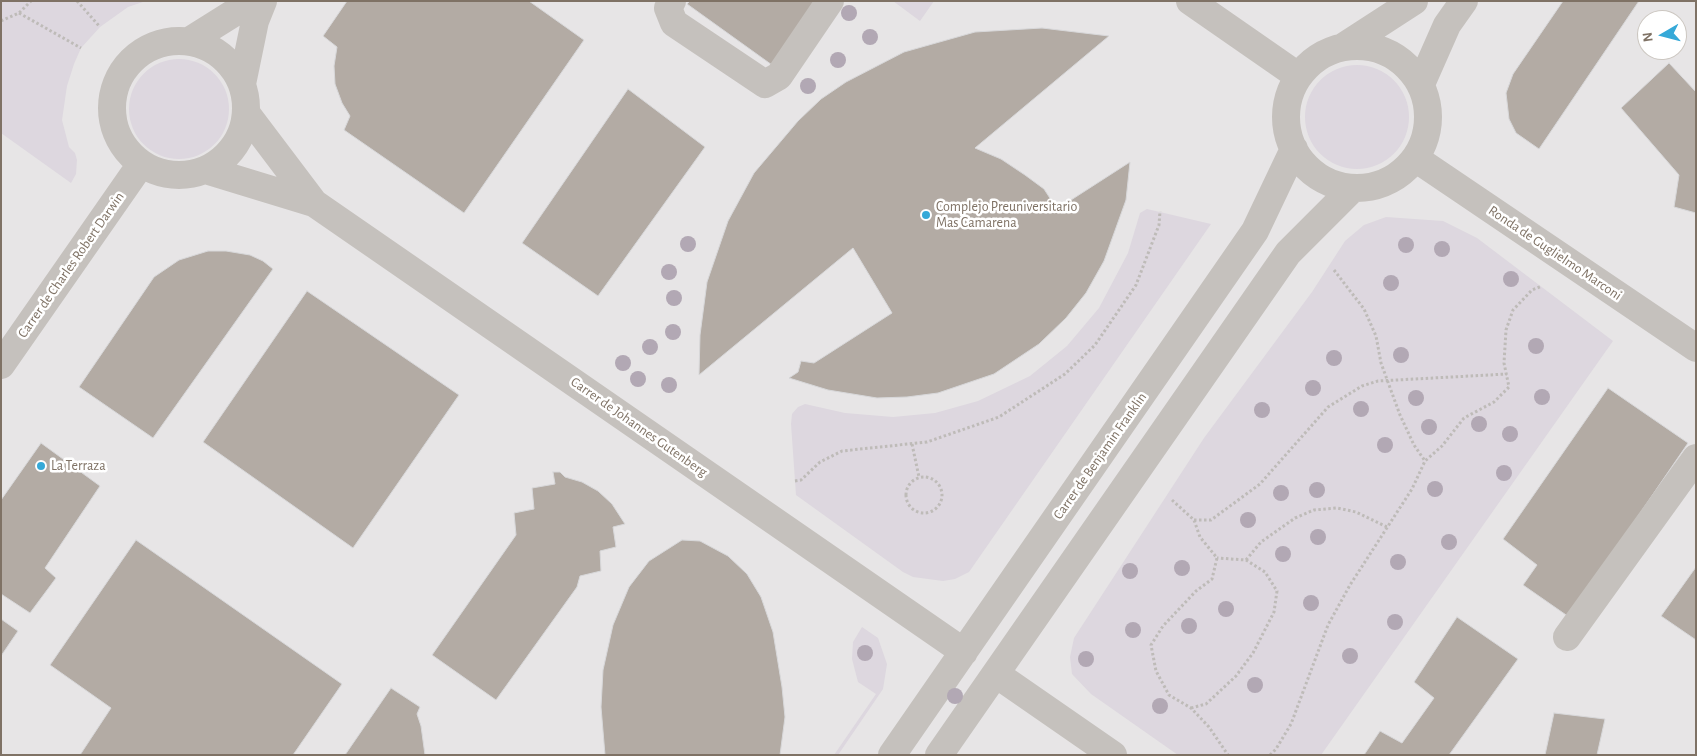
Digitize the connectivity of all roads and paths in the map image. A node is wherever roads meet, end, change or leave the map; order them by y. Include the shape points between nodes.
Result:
1 (31, 1) edge
2 (77, 1) edge
3 (246, 1) edge
4 (263, 1) edge
5 (672, 1) edge
6 (830, 1) edge
7 (1190, 1) edge
8 (1414, 1) edge
9 (1464, 1) edge
10 (19, 13) junction
11 (1, 20) edge
12 (100, 27) dead end
13 (189, 41) junction
14 (1343, 47) junction
15 (81, 48) dead end
16 (1298, 76) junction
17 (242, 84) junction
18 (1421, 84) junction
19 (246, 113) junction
20 (1294, 149) junction
21 (1415, 158) junction
22 (141, 164) junction
23 (206, 170) junction
24 (1353, 188) junction
25 (314, 203) junction
26 (1160, 211) dead end
27 (1334, 270) dead end
28 (1542, 286) dead end
29 (1696, 348) edge
30 (1, 366) edge
31 (1507, 374) junction
32 (1388, 380) junction
33 (912, 444) junction
34 (1696, 458) edge
35 (1425, 460) junction
36 (919, 477) junction
37 (795, 481) dead end
38 (1172, 500) dead end
39 (1194, 520) junction
40 (1387, 527) junction
41 (1216, 558) junction
42 (1246, 560) junction
43 (1567, 637) dead end
44 (964, 652) junction
45 (996, 674) junction
46 (1191, 708) junction
47 (892, 755) edge
48 (939, 755) edge
49 (1113, 755) edge
50 (1228, 755) edge
51 (1270, 755) edge

1 - 10 path
2 - 12 path
3 - 13 street via 237,11
4 - 17 street via 255,21
5 - 6 street via 668,8 674,23 765,84 779,76
7 - 16 street
8 - 14 street
9 - 18 street via 1447,25
10 - 11 path
10 - 15 path
13 - 17 street via 221,55
13 - 22 street via 166,41 145,49 127,64 116,83 112,106 114,128 124,148
14 - 16 street via 1326,52
14 - 18 street via 1366,46 1388,52 1407,66
16 - 20 street via 1286,112
17 - 19 street
18 - 21 street via 1428,122 1425,141
19 - 23 street via 234,147
19 - 25 street, Carrer de Johannes Gutenberg
20 - 24 street via 1304,164 1319,177 1335,185
20 - 44 street, Carrer de Benjamin Franklin via 1255,231
21 - 24 street via 1398,175 1377,186
21 - 29 street, Ronda de Guglielmo Marconi
22 - 23 street via 161,173 184,176
22 - 30 street, Carrer de Charles Robert Darwin
23 - 25 street, Carrer de Johannes Gutenberg
24 - 45 street via 1288,253
25 - 44 street, Carrer de Johannes Gutenberg
26 - 33 path via 1159,225 1136,285 1094,345 1066,374 999,417 942,439
27 - 32 path via 1364,309 1376,336
28 - 31 path via 1532,290 1513,310 1506,330 1504,363
31 - 32 path
31 - 35 path via 1509,387 1494,402 1464,418 1442,446
32 - 35 path via 1411,438
32 - 39 path via 1362,386 1328,407 1260,484 1211,520
33 - 36 path
33 - 37 path via 842,451 820,462 801,480
34 - 43 street
35 - 40 path via 1412,489
36 - 36 path via 935,480 941,490 940,502 928,513 916,511 907,502 909,485
38 - 39 path
39 - 41 path via 1200,537
40 - 42 path via 1356,512 1337,508 1314,510 1295,518 1261,542
40 - 51 path via 1328,625 1291,724
41 - 42 path
41 - 46 path via 1212,579 1163,626 1151,645 1156,671 1169,695
42 - 46 path via 1265,572 1277,592 1274,612 1253,653 1236,676 1206,704
44 - 47 street, Carrer de Benjamin Franklin
45 - 48 street
45 - 49 street
46 - 50 path

